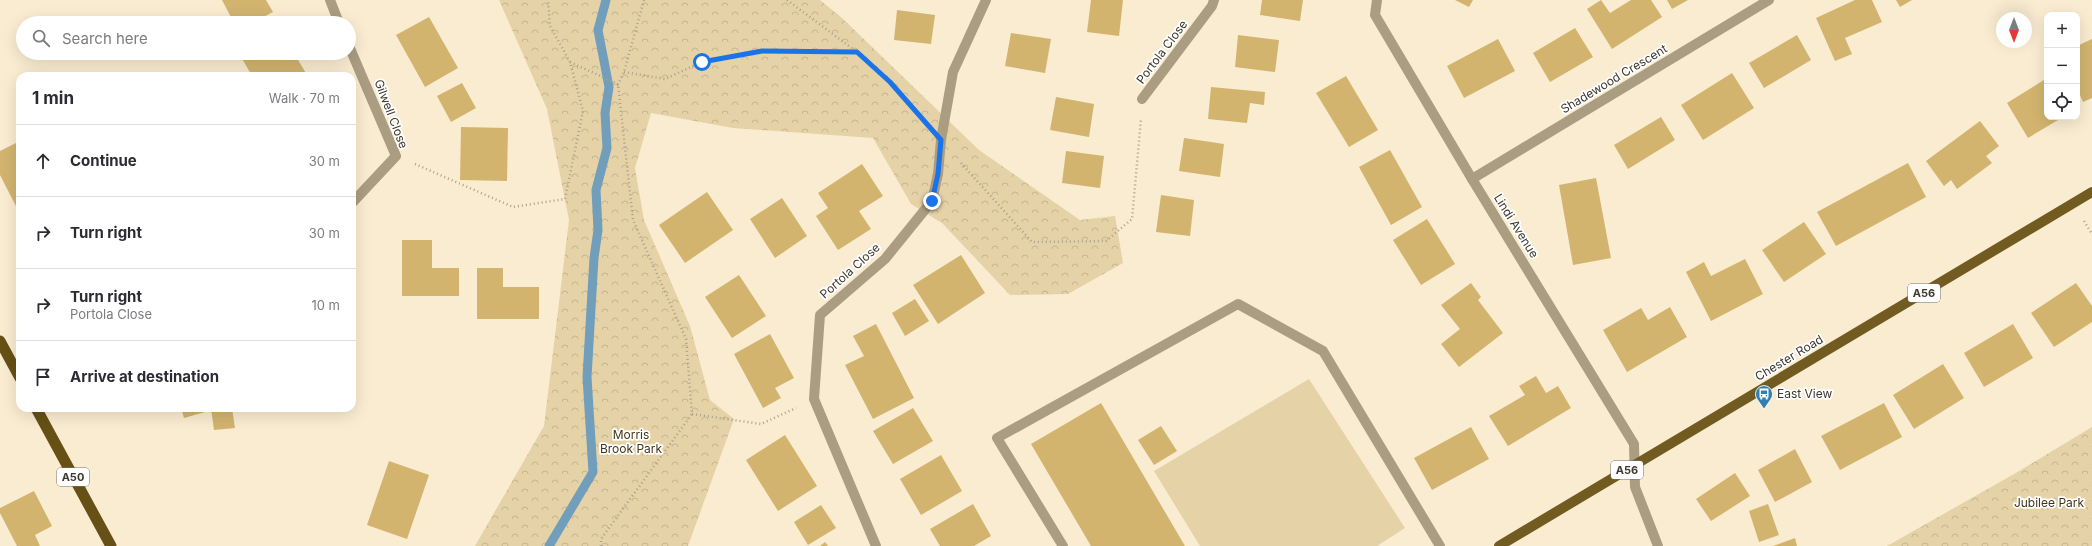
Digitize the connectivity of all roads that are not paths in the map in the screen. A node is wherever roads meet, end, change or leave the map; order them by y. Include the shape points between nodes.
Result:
1 (330, 0) edge
2 (986, 0) edge
3 (1214, 0) edge
4 (1377, 0) edge
5 (1769, 0) edge
6 (336, 16) edge
7 (355, 60) edge
8 (1142, 98) road end
9 (1472, 179) junction
10 (2092, 192) edge
11 (356, 199) edge
12 (0, 341) edge
13 (16, 371) edge
14 (38, 412) edge
15 (1635, 466) junction
16 (112, 546) edge
17 (876, 546) edge
18 (1063, 546) edge
19 (1440, 546) edge
20 (1499, 546) edge
21 (1658, 546) edge

1 - 6 street
2 - 17 street, Portola Close via 953,72 932,201 885,259 820,316 814,399
3 - 8 street, Portola Close
4 - 9 street, Lindi Avenue via 1375,14
5 - 9 street, Shadewood Crescent
7 - 11 street, Gilwell Close via 396,156
9 - 15 street, Lindi Avenue via 1634,444
10 - 15 main road, Chester Road / A56
12 - 13 highway
14 - 16 highway, A50
15 - 20 main road, Chester Road / A56
15 - 21 street via 1635,487
18 - 19 street via 997,438 1238,304 1323,351

